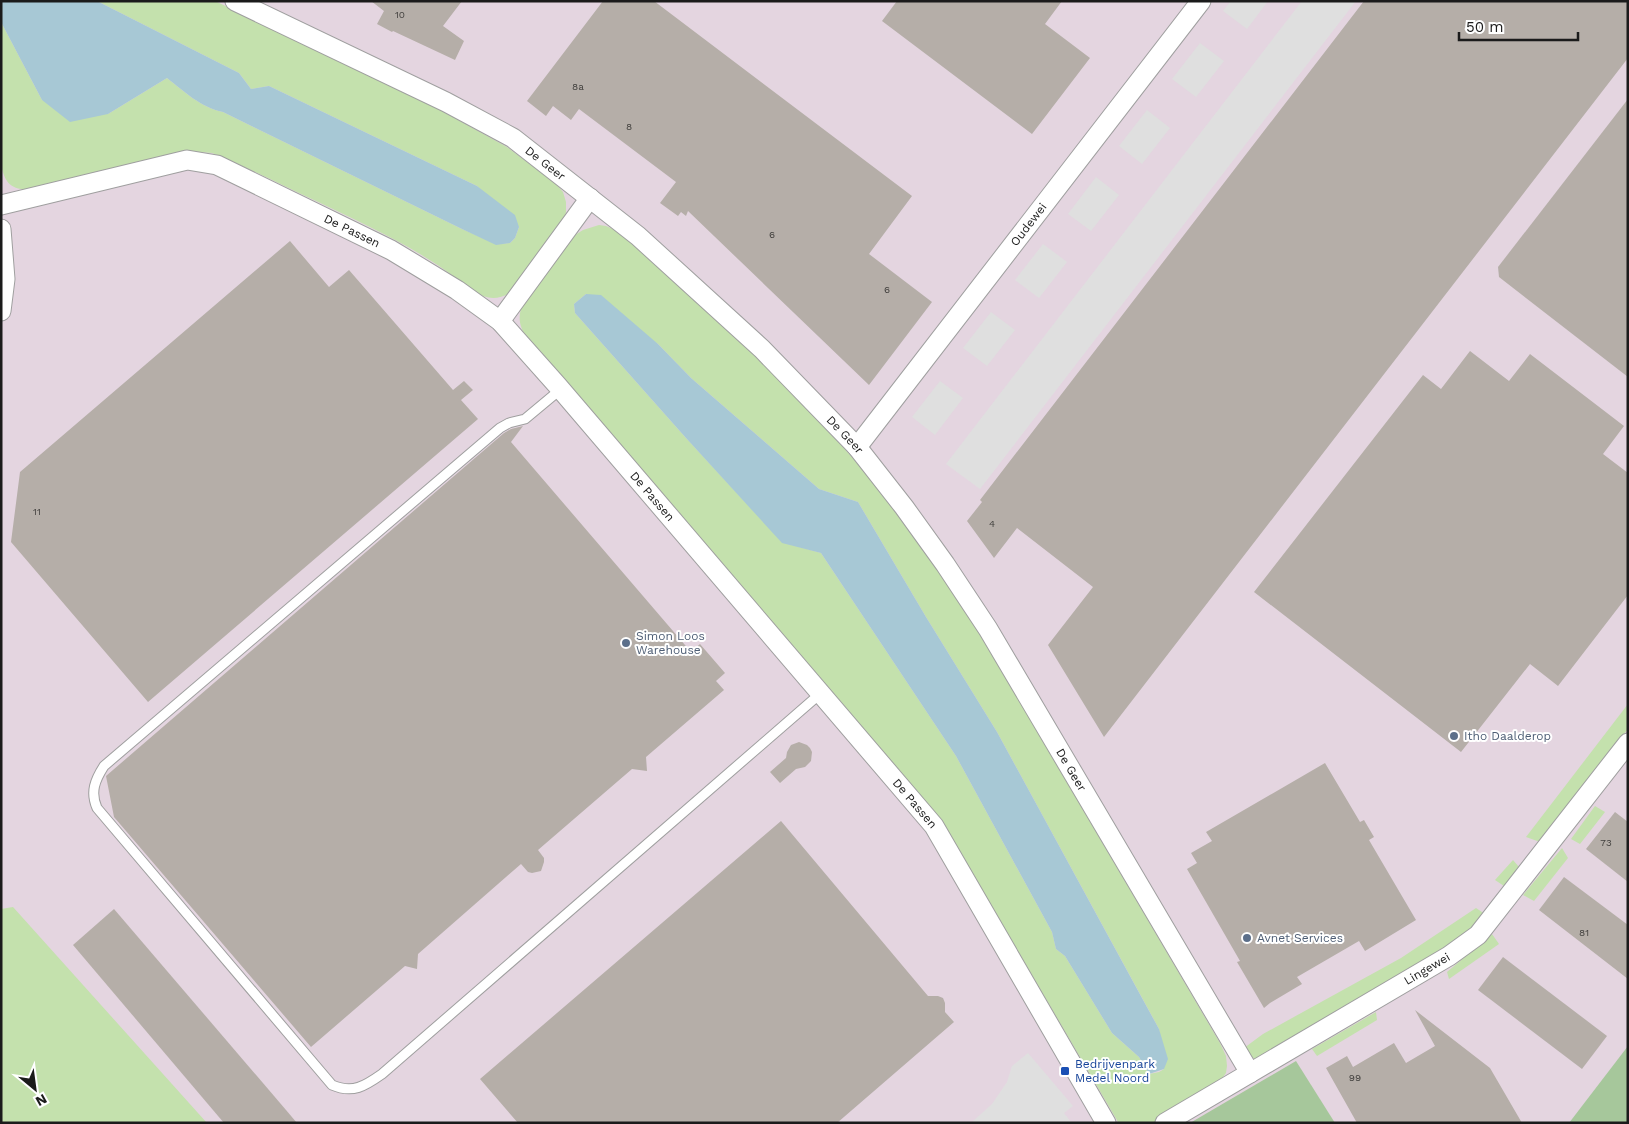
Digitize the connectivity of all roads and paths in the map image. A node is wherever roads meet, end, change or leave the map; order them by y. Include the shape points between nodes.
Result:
1 (236, 1) edge
2 (1201, 1) edge
3 (590, 198) junction
4 (1, 205) edge
5 (1, 229) edge
6 (1, 311) edge
7 (500, 321) junction
8 (561, 389) junction
9 (857, 447) junction
10 (821, 693) junction
11 (1628, 743) edge
12 (1250, 1074) junction
13 (1106, 1123) edge
14 (1165, 1123) edge

1 - 3 street, De Geer via 446,102 513,138
2 - 9 street, Oudewei
3 - 7 street
3 - 9 street, De Geer via 638,236 762,349
4 - 7 street, De Passen via 187,160 217,165 391,250 457,290
5 - 6 street via 5,279
7 - 8 street, De Passen
8 - 10 street, De Passen
8 - 10 lane via 525,418 500,428 104,766 98,776 93,792 97,808 332,1085 348,1090 359,1088 382,1074
9 - 12 street, De Geer via 904,507 988,629
10 - 13 street, De Passen via 934,826
11 - 12 street, Lingewei via 1478,935 1449,956
12 - 14 street, Lingewei

